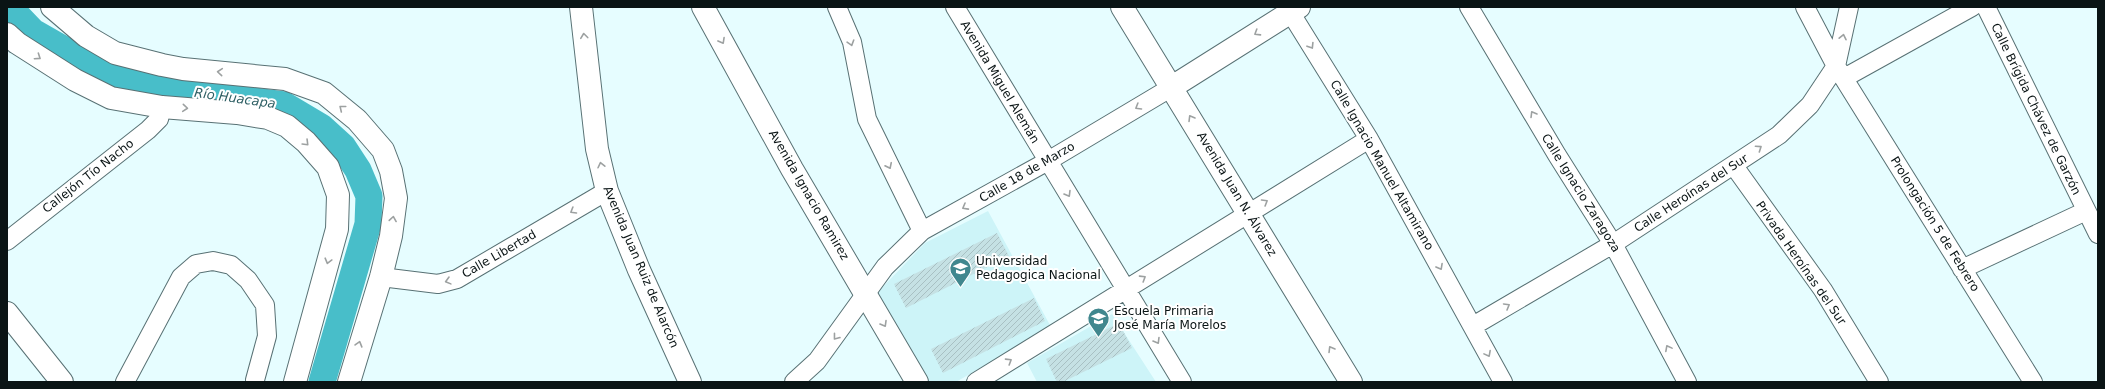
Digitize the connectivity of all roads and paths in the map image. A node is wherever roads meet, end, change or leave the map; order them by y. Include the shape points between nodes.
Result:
1 (52, 7) edge
2 (581, 7) edge
3 (703, 7) edge
4 (837, 7) edge
5 (955, 7) edge
6 (1122, 7) edge
7 (1469, 7) edge
8 (1805, 7) edge
9 (1849, 7) edge
10 (1972, 7) edge
11 (1986, 7) edge
12 (1292, 9) edge
13 (10, 42) edge
14 (1840, 72) junction
15 (1172, 87) junction
16 (162, 107) junction
17 (1369, 139) junction
18 (1048, 161) junction
19 (1734, 166) junction
20 (607, 191) junction
21 (2086, 211) junction
22 (1248, 212) junction
23 (922, 231) junction
24 (2098, 234) edge
25 (7, 241) edge
26 (1613, 244) junction
27 (1962, 269) junction
28 (381, 277) junction
29 (1126, 289) junction
30 (867, 294) junction
31 (7, 313) edge
32 (1473, 326) junction
33 (255, 380) dead end
34 (62, 382) edge
35 (125, 382) edge
36 (295, 382) edge
37 (349, 382) edge
38 (690, 382) edge
39 (794, 382) edge
40 (917, 382) edge
41 (976, 382) edge
42 (1182, 382) edge
43 (1351, 382) edge
44 (1503, 382) edge
45 (1687, 382) edge
46 (1879, 382) edge
47 (2033, 382) edge

28 -> 1 main road via 396,198 391,171 383,150 357,120 324,94 285,79 169,66 115,53 86,36
20 -> 2 main road, Avenida Juan Ruiz de Alarcón via 597,149
3 -> 30 main road, Avenida Ignacio Ramirez via 792,169
4 -> 23 street via 852,42 867,119
5 - 18 street, Avenida Miguel Alemán
6 - 15 main road, Avenida Juan N. Álvarez
26 -> 7 street, Calle Ignacio Zaragoza
8 - 14 street, Prolongación 5 de Febrero
14 -> 9 street, Calle Heroínas del Sur
10 - 14 street
11 - 21 street, Calle Brígida Chávez de Garzón
12 -> 15 main road, Calle 18 de Marzo
12 -> 17 street, Calle Ignacio Manuel Altamirano
13 -> 16 main road via 111,98
19 -> 14 street, Calle Heroínas del Sur via 1778,135
14 - 27 street, Prolongación 5 de Febrero
15 -> 18 street, Calle 18 de Marzo
22 -> 15 main road, Avenida Juan N. Álvarez
16 - 25 street, Callejón Tío Nacho via 159,119 148,130
16 -> 36 main road via 268,118 287,126 328,166 338,195 337,229
22 -> 17 street
17 -> 32 street, Calle Ignacio Manuel Altamirano
18 -> 23 street, Calle 18 de Marzo
18 -> 29 street, Avenida Miguel Alemán
19 - 26 street, Calle Heroínas del Sur
19 - 46 street, Privada Heroínas del Sur via 1823,290
20 -> 28 street, Calle Libertad via 457,279 438,284
20 - 38 main road, Avenida Juan Ruiz de Alarcón via 639,270
21 - 24 street, Calle Brígida Chávez de Garzón
21 - 27 street
29 -> 22 street
43 -> 22 main road, Avenida Juan N. Álvarez
23 - 30 street, Calle 18 de Marzo via 885,267
32 -> 26 street, Calle Heroínas del Sur
45 -> 26 street, Calle Ignacio Zaragoza
27 - 47 street, Prolongación 5 de Febrero
37 -> 28 main road
41 -> 29 street
29 -> 42 street, Avenida Miguel Alemán
30 -> 39 street, Calle 18 de Marzo via 817,361
30 -> 40 main road, Avenida Ignacio Ramirez
31 - 34 main road
32 -> 44 street, Calle Ignacio Manuel Altamirano
33 - 35 street via 267,336 265,305 248,280 230,265 213,261 196,264 181,277

